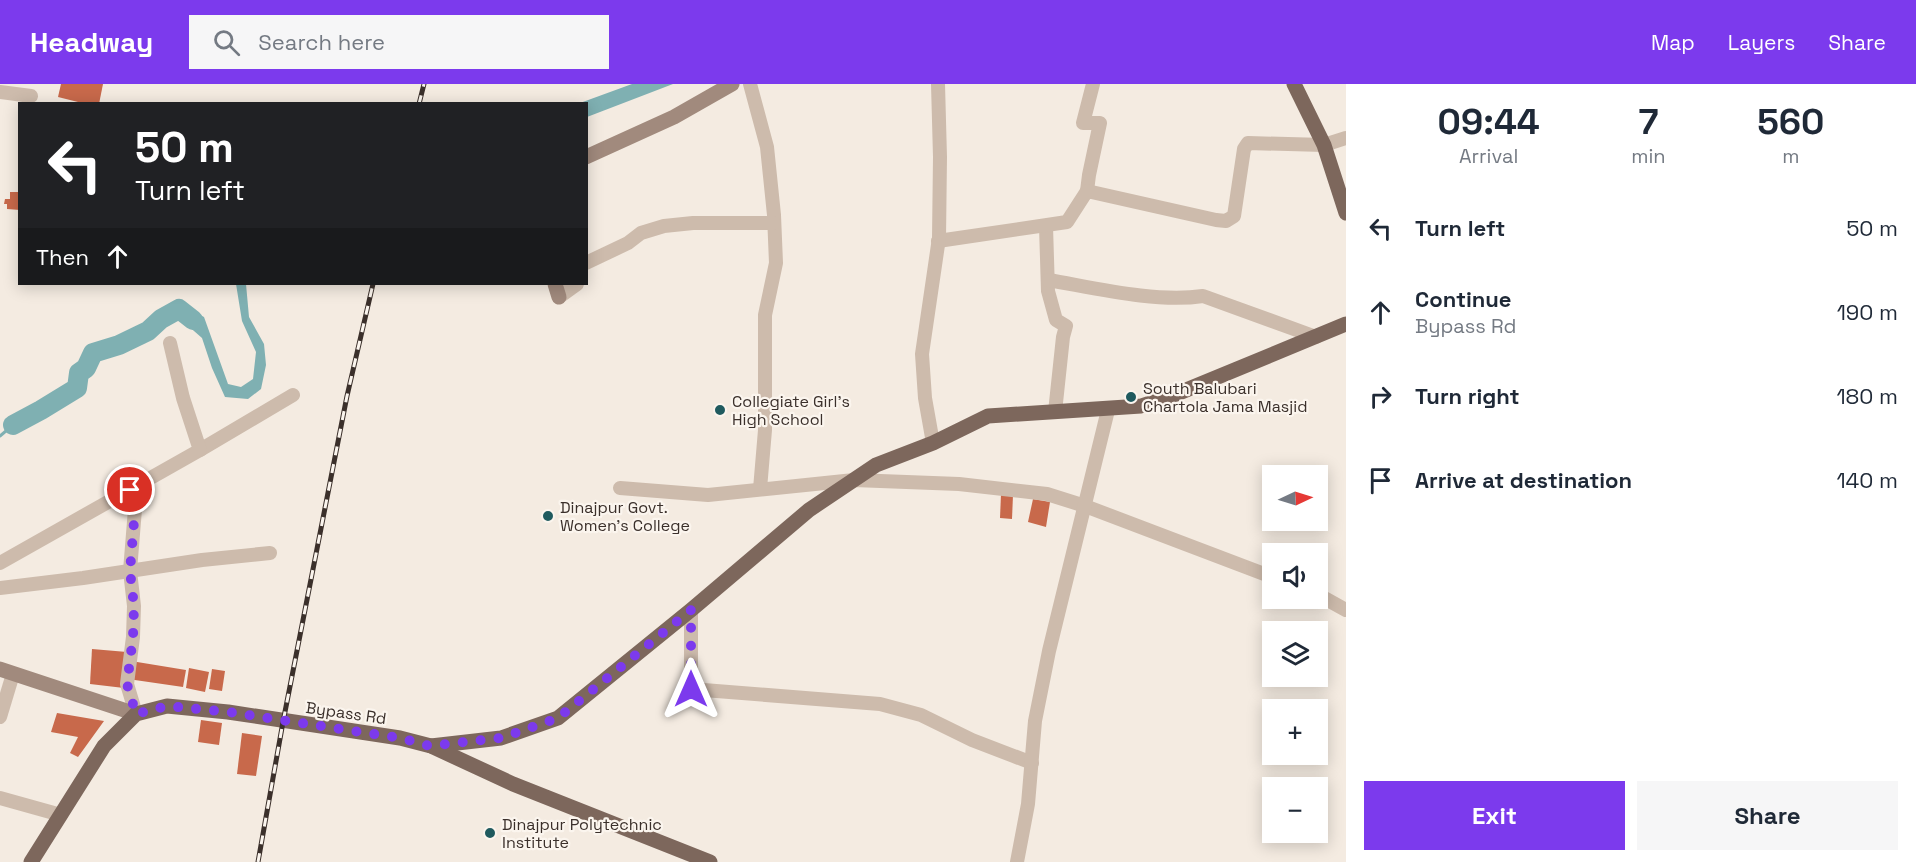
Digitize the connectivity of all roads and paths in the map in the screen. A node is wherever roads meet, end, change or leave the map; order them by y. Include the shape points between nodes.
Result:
1 (732, 84) edge
2 (750, 84) edge
3 (938, 84) edge
4 (1093, 84) edge
5 (1294, 84) edge
6 (0, 92) edge
7 (32, 95) edge
8 (1346, 138) edge
9 (1324, 145) junction
10 (588, 156) edge
11 (1087, 191) junction
12 (1346, 213) edge
13 (774, 223) junction
14 (1046, 226) junction
15 (938, 241) junction
16 (588, 262) edge
17 (1048, 280) junction
18 (574, 285) edge
19 (557, 290) edge
20 (1346, 324) edge
21 (1316, 337) junction
22 (170, 343) dead end
23 (293, 395) dead end
24 (1108, 410) junction
25 (1055, 412) junction
26 (933, 443) junction
27 (200, 450) junction
28 (854, 480) junction
29 (620, 488) dead end
30 (760, 489) junction
31 (130, 490) junction
32 (1085, 506) junction
33 (270, 553) dead end
34 (0, 563) edge
35 (130, 571) junction
36 (1262, 573) edge
37 (0, 588) edge
38 (1328, 600) edge
39 (691, 610) junction
40 (1346, 610) edge
41 (7, 671) edge
42 (136, 714) junction
43 (0, 717) edge
44 (430, 746) junction
45 (1032, 763) junction
46 (0, 798) edge
47 (61, 815) junction
48 (31, 862) edge
49 (710, 862) edge
50 (1017, 862) edge

1 - 10 street via 674,117
2 - 13 street via 767,147
3 - 15 street
4 - 11 street via 1083,123 1100,123
5 - 9 main road
6 - 7 street
8 - 9 street
9 - 11 street via 1248,143 1234,216 1226,221
9 - 12 main road
11 - 14 street via 1067,222
13 - 16 street via 664,226 641,233
13 - 30 street via 776,263 765,315 765,430
14 - 15 street
14 - 17 street
15 - 26 street via 922,354
17 - 21 street via 1131,294 1203,296
17 - 25 street via 1056,320 1066,326
18 - 19 street
20 - 21 main road
21 - 24 main road via 1174,395 1141,406
22 - 27 street
23 - 27 street
24 - 25 main road
24 - 32 street
25 - 26 main road via 988,416
26 - 28 main road via 876,465
27 - 31 street
28 - 30 street
28 - 32 street via 1025,491
28 - 39 main road via 809,510
29 - 30 street via 708,495
31 - 34 street
31 - 35 street via 135,509
32 - 36 street
32 - 45 street via 1049,651 1035,721
33 - 35 street
35 - 37 street
35 - 42 street via 134,606 127,684
38 - 40 street
39 - 44 main road via 558,718 501,738
39 - 45 street via 691,689 880,704 921,715
41 - 42 street
41 - 43 street
42 - 44 main road, Bypass Rd via 167,706 228,712
42 - 47 main road via 104,746
44 - 49 main road, Bypass Rd via 513,784
45 - 50 street
46 - 47 street
47 - 48 main road

